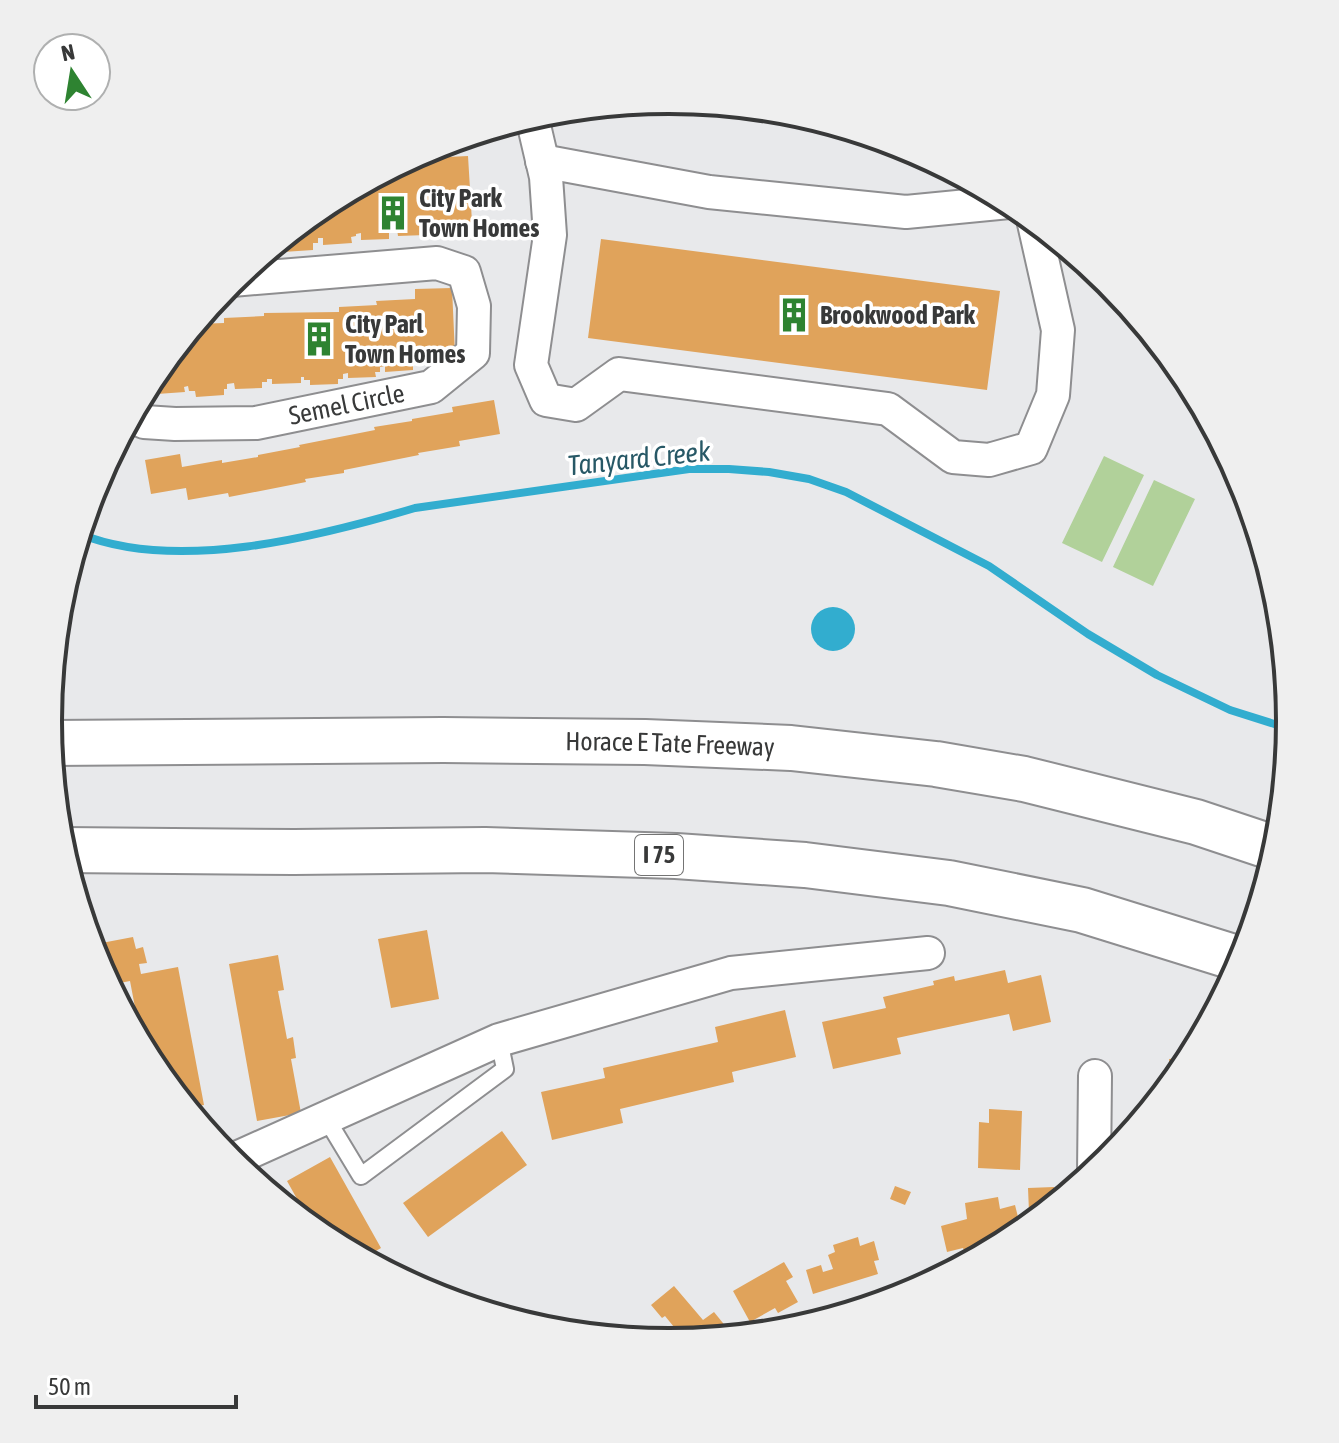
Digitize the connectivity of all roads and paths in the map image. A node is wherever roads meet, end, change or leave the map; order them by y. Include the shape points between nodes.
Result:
1 (535, 130) edge
2 (542, 161) junction
3 (988, 204) edge
4 (1037, 239) edge
5 (255, 278) edge
6 (142, 421) edge
7 (63, 743) edge
8 (1264, 845) edge
9 (76, 850) edge
10 (928, 953) dead end
11 (1230, 956) edge
12 (499, 1040) junction
13 (1095, 1076) dead end
14 (326, 1118) junction
15 (244, 1155) edge
16 (1094, 1155) edge

1 - 2 street
2 - 3 street via 709,192 906,212
2 - 4 street via 550,235 531,365 546,400 576,405 619,374 888,409 953,457 989,460 1031,448 1053,395 1058,330
5 - 6 street, Semel Circle via 437,263 451,267 464,272 474,306 473,353 431,387 256,423
7 - 8 highway, Horace E Tate Freeway via 459,740 791,748 1024,779
9 - 11 highway, I 75 via 485,850 805,865 949,883 1082,910
10 - 12 street via 731,973
12 - 14 street
12 - 14 lane via 505,1069 361,1176
13 - 16 street
14 - 15 street

